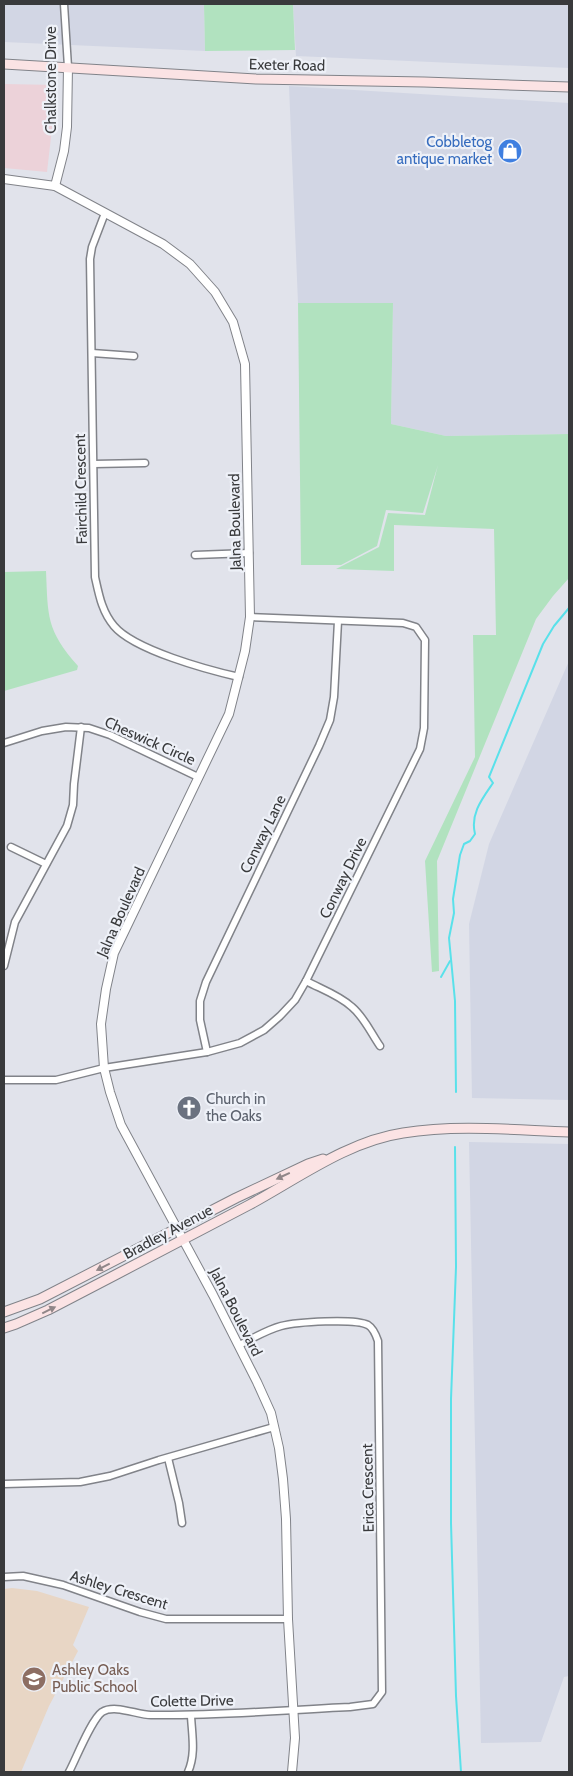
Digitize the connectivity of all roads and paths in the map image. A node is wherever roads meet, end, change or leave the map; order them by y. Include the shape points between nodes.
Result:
1 (64, 4) edge
2 (4, 64) edge
3 (68, 67) junction
4 (569, 87) edge
5 (4, 179) edge
6 (55, 186) junction
7 (105, 213) junction
8 (92, 353) junction
9 (134, 356) dead end
10 (144, 463) dead end
11 (94, 464) junction
12 (249, 553) junction
13 (195, 555) dead end
14 (250, 617) junction
15 (338, 621) junction
16 (239, 677) junction
17 (81, 727) junction
18 (4, 743) edge
19 (198, 777) junction
20 (11, 847) dead end
21 (46, 864) junction
22 (4, 966) edge
23 (306, 981) junction
24 (380, 1046) dead end
25 (208, 1052) junction
26 (104, 1068) junction
27 (4, 1080) edge
28 (569, 1132) edge
29 (341, 1153) junction
30 (177, 1229) junction
31 (183, 1239) junction
32 (4, 1312) edge
33 (4, 1328) edge
34 (239, 1346) junction
35 (274, 1427) junction
36 (168, 1458) junction
37 (4, 1484) edge
38 (182, 1523) dead end
39 (4, 1577) edge
40 (288, 1619) junction
41 (292, 1709) junction
42 (191, 1716) junction
43 (69, 1772) edge
44 (188, 1772) edge
45 (292, 1772) edge

1 - 3 street, Chalkstone Drive
2 - 3 main road, Exeter Road
3 - 4 main road, Exeter Road via 256,79
3 - 6 street, Chalkstone Drive via 66,135
5 - 6 street, Jalna Boulevard
6 - 7 street, Jalna Boulevard
7 - 8 street, Fairchild Crescent via 90,259
7 - 12 street, Jalna Boulevard via 164,244 190,264 215,292 234,322 244,364
8 - 9 street
8 - 11 street, Fairchild Crescent
10 - 11 street
11 - 16 street, Fairchild Crescent via 95,577 101,606 114,627 128,639 182,661
12 - 13 street
12 - 14 street, Jalna Boulevard
14 - 15 street, Conway Drive
14 - 16 street, Jalna Boulevard
15 - 23 street, Conway Drive via 403,623 416,627 425,640 424,728 420,749
15 - 25 street, Conway Lane via 330,720 206,982 200,1001 200,1020
16 - 19 street, Jalna Boulevard via 229,714
17 - 18 street, Cheswick Circle via 42,731
17 - 19 street, Cheswick Circle via 110,735
17 - 21 street via 73,805 67,826
19 - 26 street, Jalna Boulevard via 114,953 101,1024
20 - 21 street
21 - 22 street via 15,922
23 - 24 street via 352,1007
23 - 25 street, Conway Drive via 295,1000 264,1030 240,1043
25 - 26 street, Conway Drive
26 - 27 street, Conway Drive via 56,1080
26 - 30 street, Jalna Boulevard via 121,1125
28 - 29 main road, Bradley Avenue via 440,1129 386,1136
29 -> 30 main road, Bradley Avenue via 308,1164
29 - 31 main road, Bradley Avenue
30 - 31 street, Jalna Boulevard
30 -> 32 main road, Bradley Avenue via 40,1299
33 -> 31 main road, Bradley Avenue via 48,1310
31 - 34 street, Jalna Boulevard
34 - 35 street, Jalna Boulevard
34 - 41 street, Erica Crescent via 281,1326 298,1322 362,1323 370,1326 378,1341 382,1692 373,1704 366,1706
35 - 36 street
35 - 40 street, Jalna Boulevard via 283,1479
36 - 37 street via 80,1482
36 - 38 street
39 - 40 street, Ashley Crescent via 23,1576 64,1585 166,1619
40 - 41 street, Jalna Boulevard
41 - 42 street, Colette Drive
41 - 45 street, Jalna Boulevard via 295,1738
42 - 43 street, Colette Drive via 149,1716 114,1709 103,1712 95,1720
42 - 44 street via 193,1748

